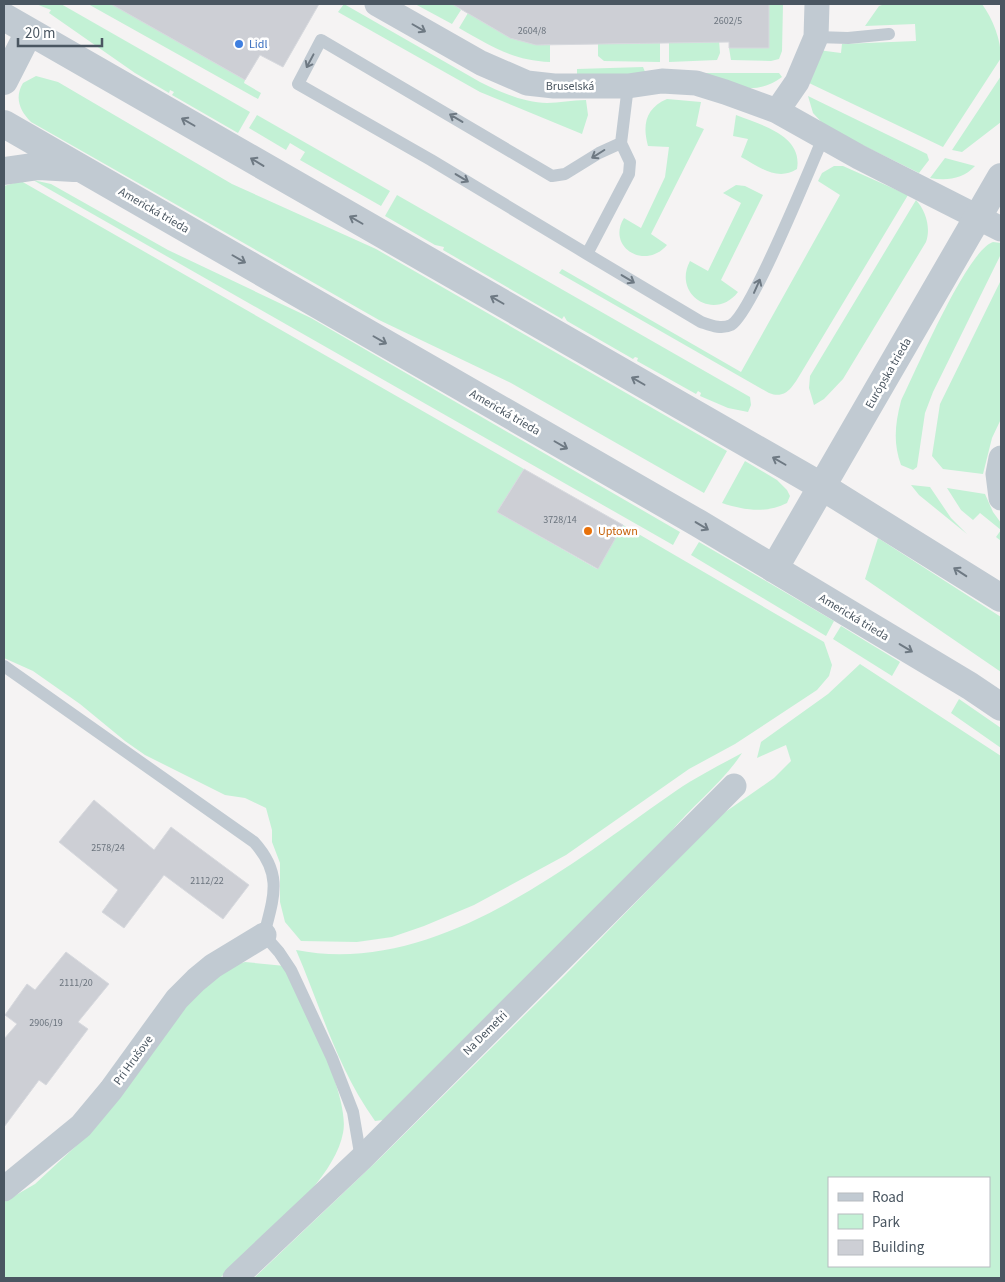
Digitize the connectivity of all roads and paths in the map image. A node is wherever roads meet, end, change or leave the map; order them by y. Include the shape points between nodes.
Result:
1 (377, 4) edge
2 (817, 4) edge
3 (4, 17) edge
4 (29, 32) junction
5 (889, 34) dead end
6 (816, 37) junction
7 (4, 81) edge
8 (628, 86) junction
9 (777, 111) junction
10 (4, 124) edge
11 (823, 138) junction
12 (621, 142) junction
13 (82, 169) junction
14 (4, 171) edge
15 (1001, 177) edge
16 (989, 223) edge
17 (587, 254) junction
18 (1001, 458) edge
19 (822, 486) junction
20 (1001, 498) edge
21 (774, 569) junction
22 (1001, 598) edge
23 (4, 666) edge
24 (1001, 707) edge
25 (734, 786) dead end
26 (264, 935) junction
27 (361, 1159) junction
28 (4, 1189) edge
29 (234, 1278) edge

1 -> 8 street, Bruselská via 481,63 527,83
2 - 6 street
3 - 4 street
4 - 7 street
19 -> 4 street
5 - 6 lane
6 - 9 street via 797,82
8 - 9 street, Bruselská via 662,81 696,83
8 - 12 lane
9 - 11 street, Bruselská
10 - 13 street, Americká trieda
11 - 16 street, Bruselská
17 -> 11 lane via 701,322 724,327 732,324 753,295
12 - 17 lane via 630,162 629,174
12 -> 17 lane via 565,174 552,176 321,40 298,84
13 - 14 street via 39,166
13 -> 21 street, Americká trieda
15 - 16 street, Európska trieda
16 - 19 street, Európska trieda
18 - 20 street via 998,474
19 - 21 street, Európska trieda
22 -> 19 street
21 -> 24 street, Americká trieda
23 - 26 lane via 254,842 272,869 275,884
25 - 27 street, Na Demetri
26 - 27 lane via 291,970 332,1058 353,1112
26 - 28 street, Pri Hrušove via 213,966 190,986 81,1126
27 - 29 street, Na Demetri

